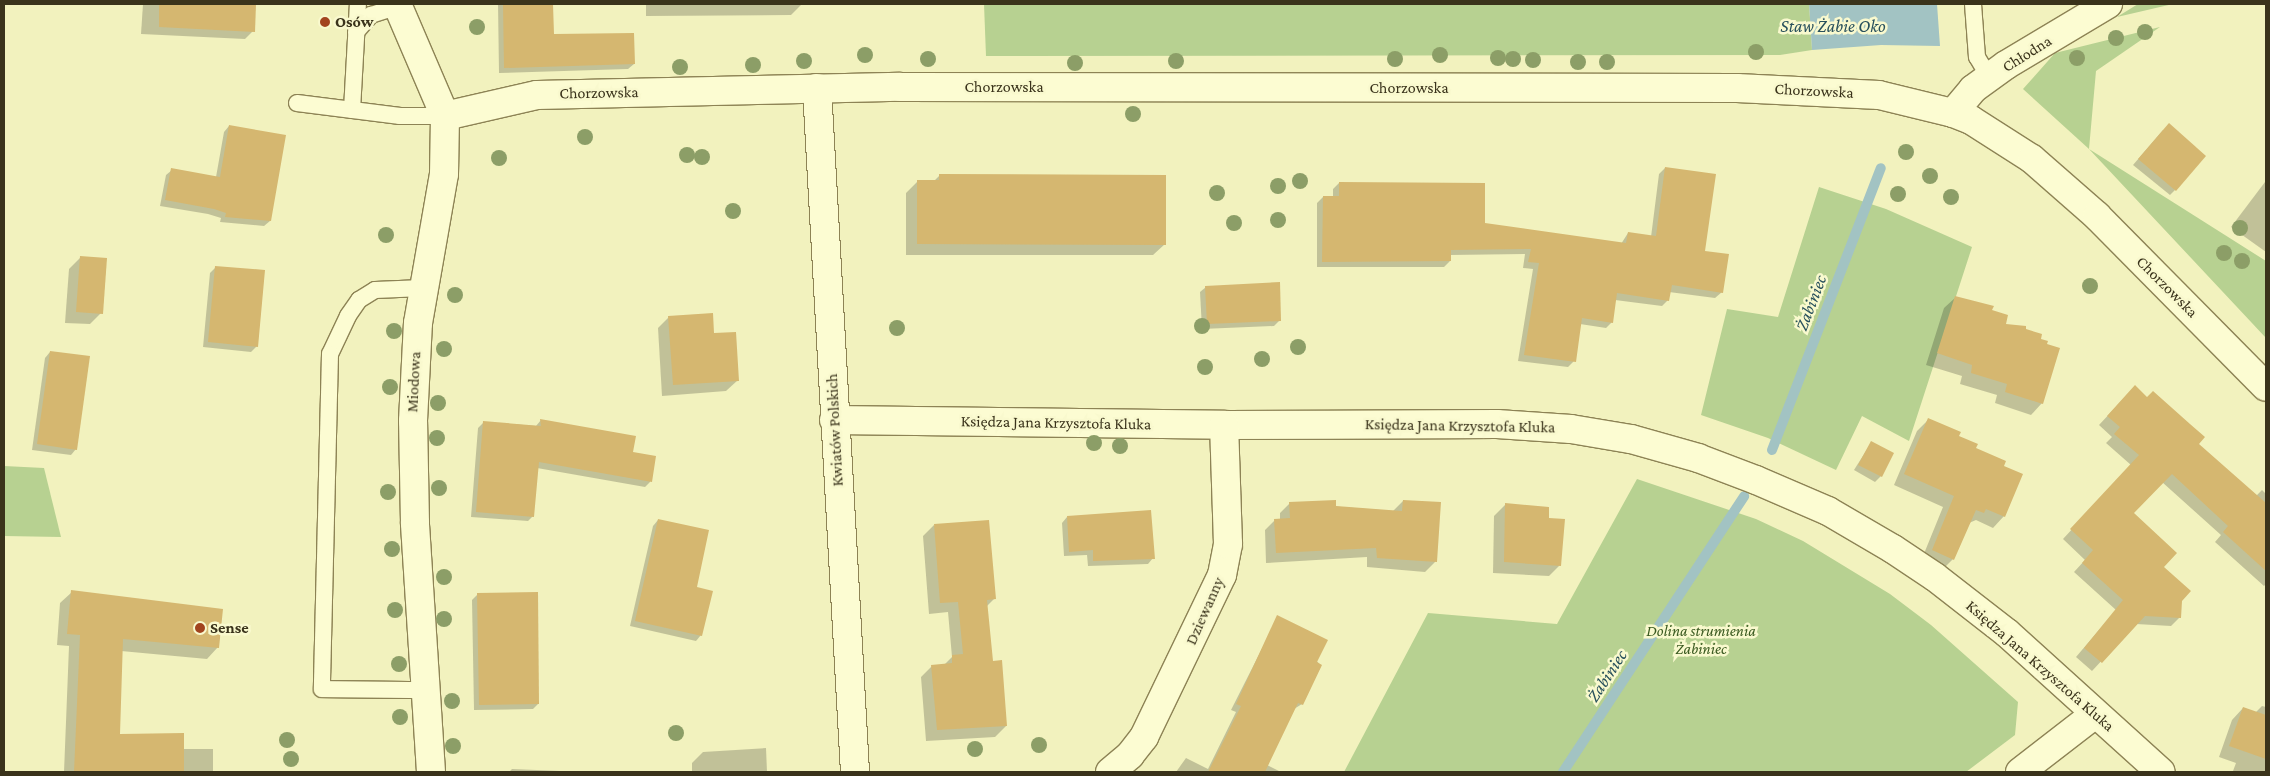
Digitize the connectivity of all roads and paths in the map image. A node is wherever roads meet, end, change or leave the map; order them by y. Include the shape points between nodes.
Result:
1 (358, 4) edge
2 (1973, 4) edge
3 (2108, 4) edge
4 (397, 5) edge
5 (356, 32) junction
6 (1989, 77) junction
7 (817, 88) junction
8 (297, 103) dead end
9 (352, 110) junction
10 (1953, 113) junction
11 (445, 116) junction
12 (423, 288) junction
13 (2266, 387) edge
14 (834, 420) junction
15 (1224, 425) junction
16 (425, 690) junction
17 (2095, 714) junction
18 (431, 772) edge
19 (856, 772) edge
20 (1110, 772) edge
21 (2020, 772) edge
22 (2161, 772) edge

1 - 5 lane
2 - 6 lane via 1978,57
3 - 6 street, Chłodna
4 - 5 lane via 371,15
4 - 11 street, Miodowa
5 - 9 lane
6 - 10 street, Chłodna via 1973,89
7 - 10 street, Chorzowska via 1801,90 1879,95
7 - 11 street, Chorzowska via 537,95
7 - 14 street, Kwiatów Polskich
8 - 9 lane
9 - 11 lane via 408,117
10 - 13 street, Chorzowska via 2016,148 2070,191
11 - 12 street, Miodowa via 444,174
12 - 16 street, Miodowa via 413,421
12 - 16 lane via 375,290 359,300 330,354 322,689
14 - 15 street, Księdza Jana Krzysztofa Kluka
14 - 19 street, Kwiatów Polskich
15 - 17 street, Księdza Jana Krzysztofa Kluka via 1535,426 1631,439 1698,458 1828,511 1893,549 1993,622
15 - 20 street, Dziewanny via 1228,544 1222,575 1144,737 1130,755
16 - 18 street, Miodowa
17 - 21 street
17 - 22 street, Księdza Jana Krzysztofa Kluka

